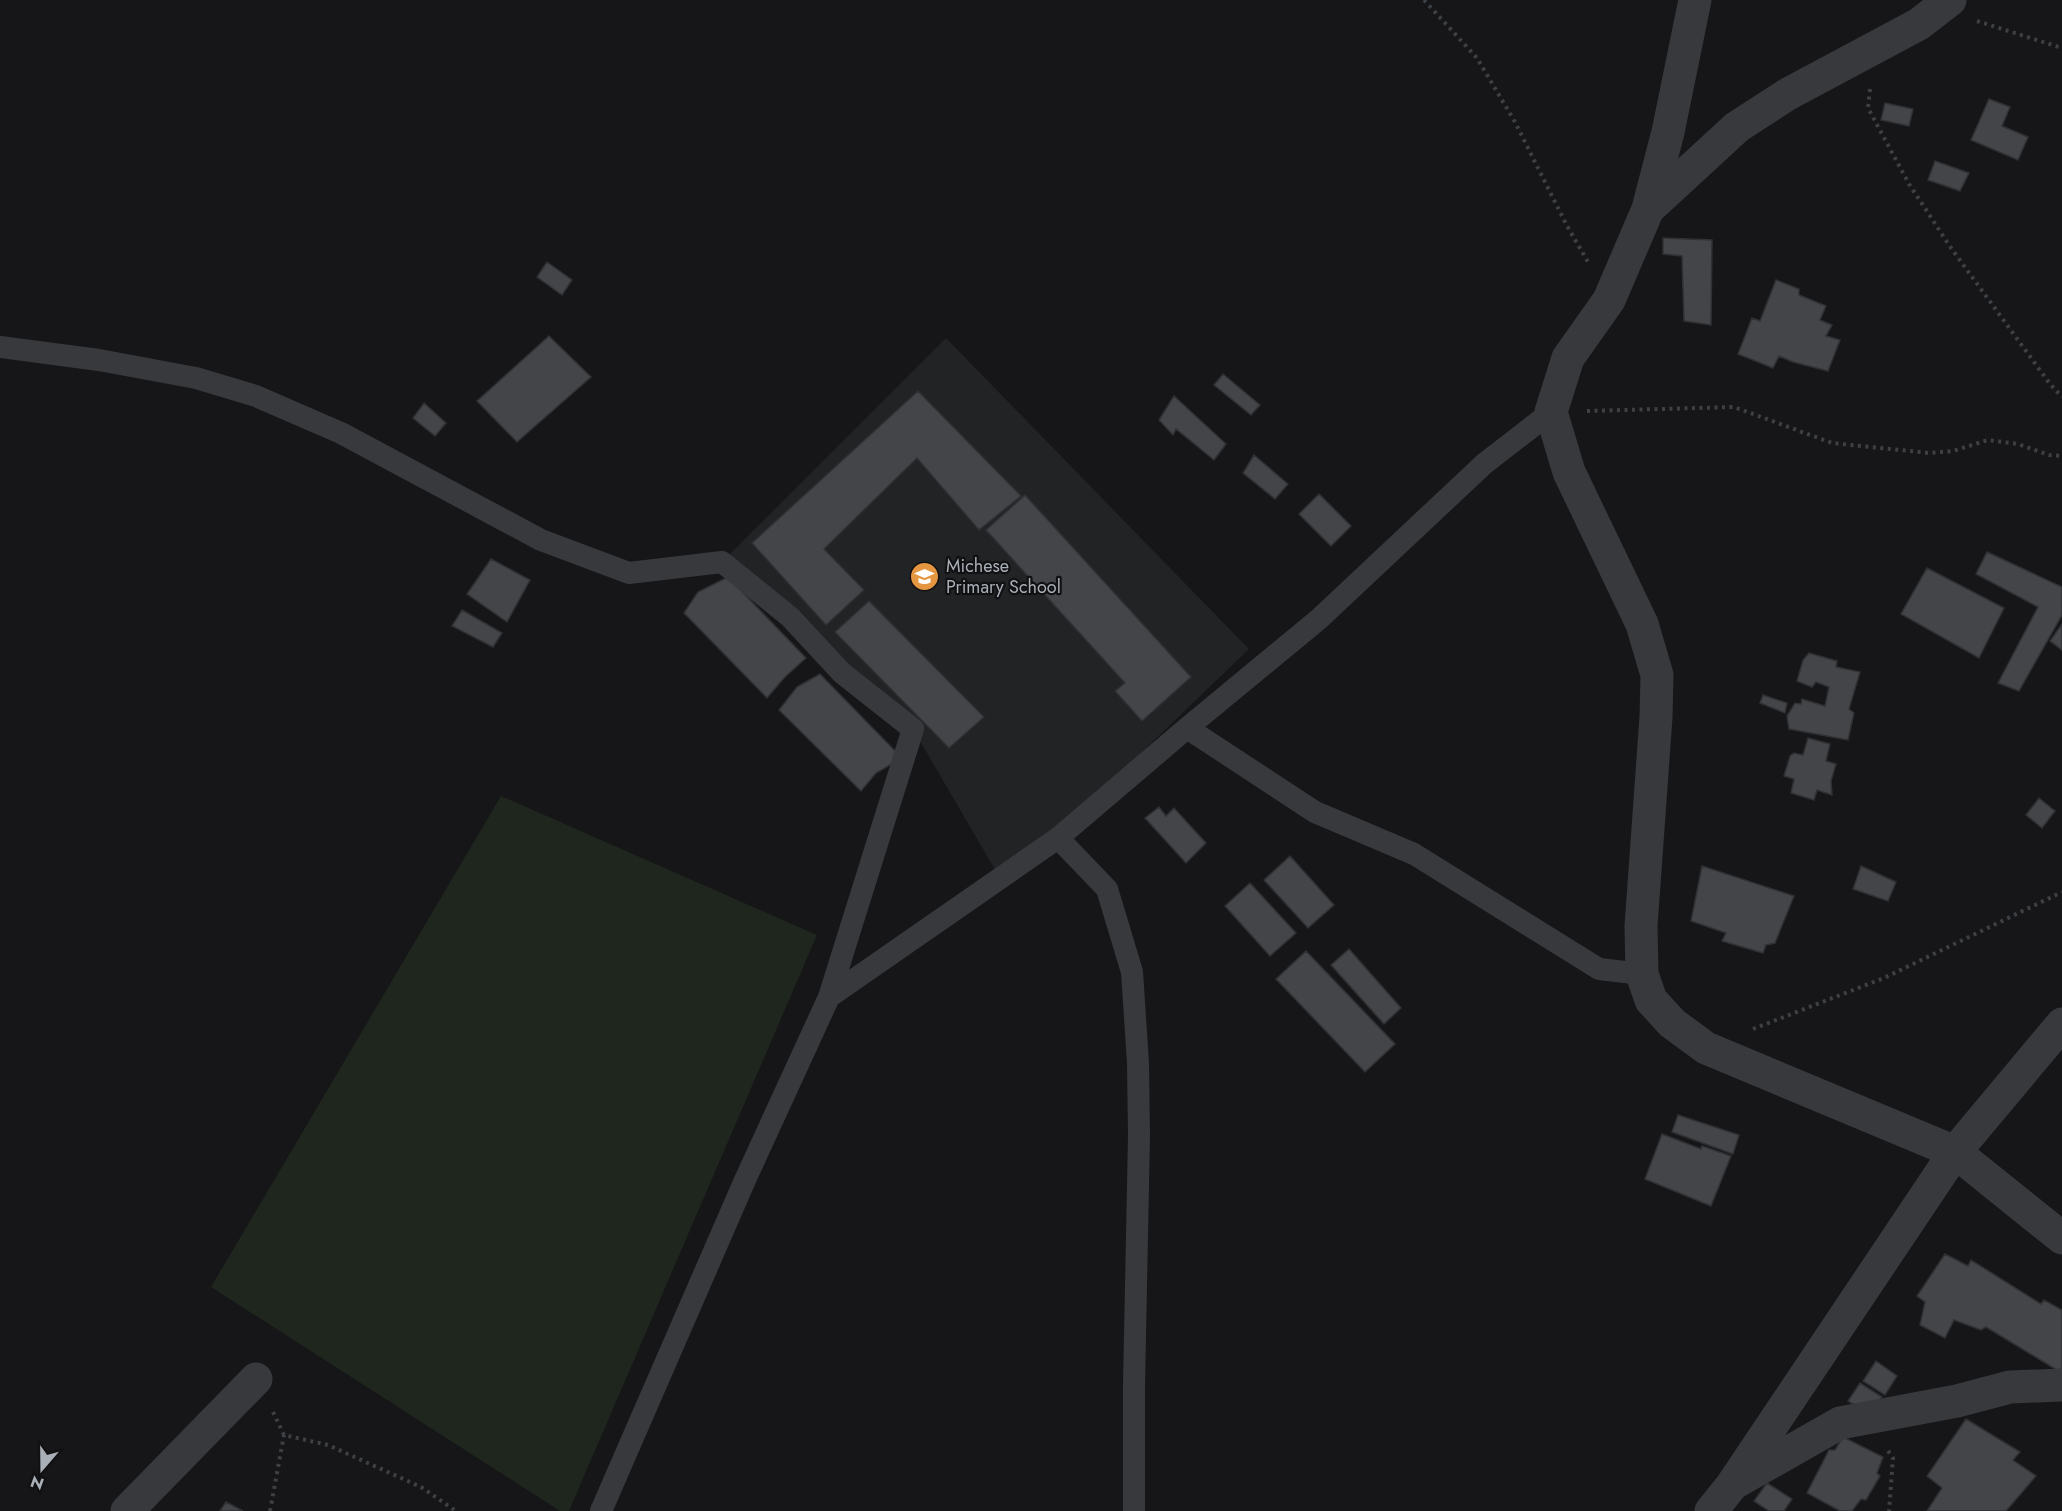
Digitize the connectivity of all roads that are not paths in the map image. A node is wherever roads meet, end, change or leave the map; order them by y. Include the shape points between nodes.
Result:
1 (1695, 0) edge
2 (1944, 5) edge
3 (1648, 209) junction
4 (0, 347) edge
5 (1551, 412) junction
6 (1187, 728) junction
7 (1058, 838) junction
8 (1642, 974) junction
9 (829, 997) junction
10 (2062, 1024) edge
11 (1955, 1152) junction
12 (2062, 1238) edge
13 (256, 1379) road end
14 (2062, 1385) edge
15 (1732, 1485) junction
16 (127, 1511) edge
17 (601, 1511) edge
18 (1134, 1511) edge
19 (1711, 1511) edge

1 - 3 street
2 - 3 street via 1919,24 1788,94 1737,127
3 - 5 street via 1609,300 1568,358
4 - 9 lane via 196,378 256,396 341,433 541,540 629,573 722,562 790,617 842,672 913,729
5 - 6 lane via 1484,464 1319,619
5 - 8 street via 1569,472 1642,624 1657,675 1641,926
6 - 7 lane
6 - 8 lane via 1315,812 1414,854 1599,969
7 - 9 lane
7 - 18 lane via 1107,889 1132,972 1139,1136
8 - 11 street via 1651,1000 1672,1023 1706,1048
9 - 17 lane
10 - 11 street
11 - 12 street
11 - 15 street
13 - 16 street
14 - 15 street via 2010,1388 1840,1423
15 - 19 street

